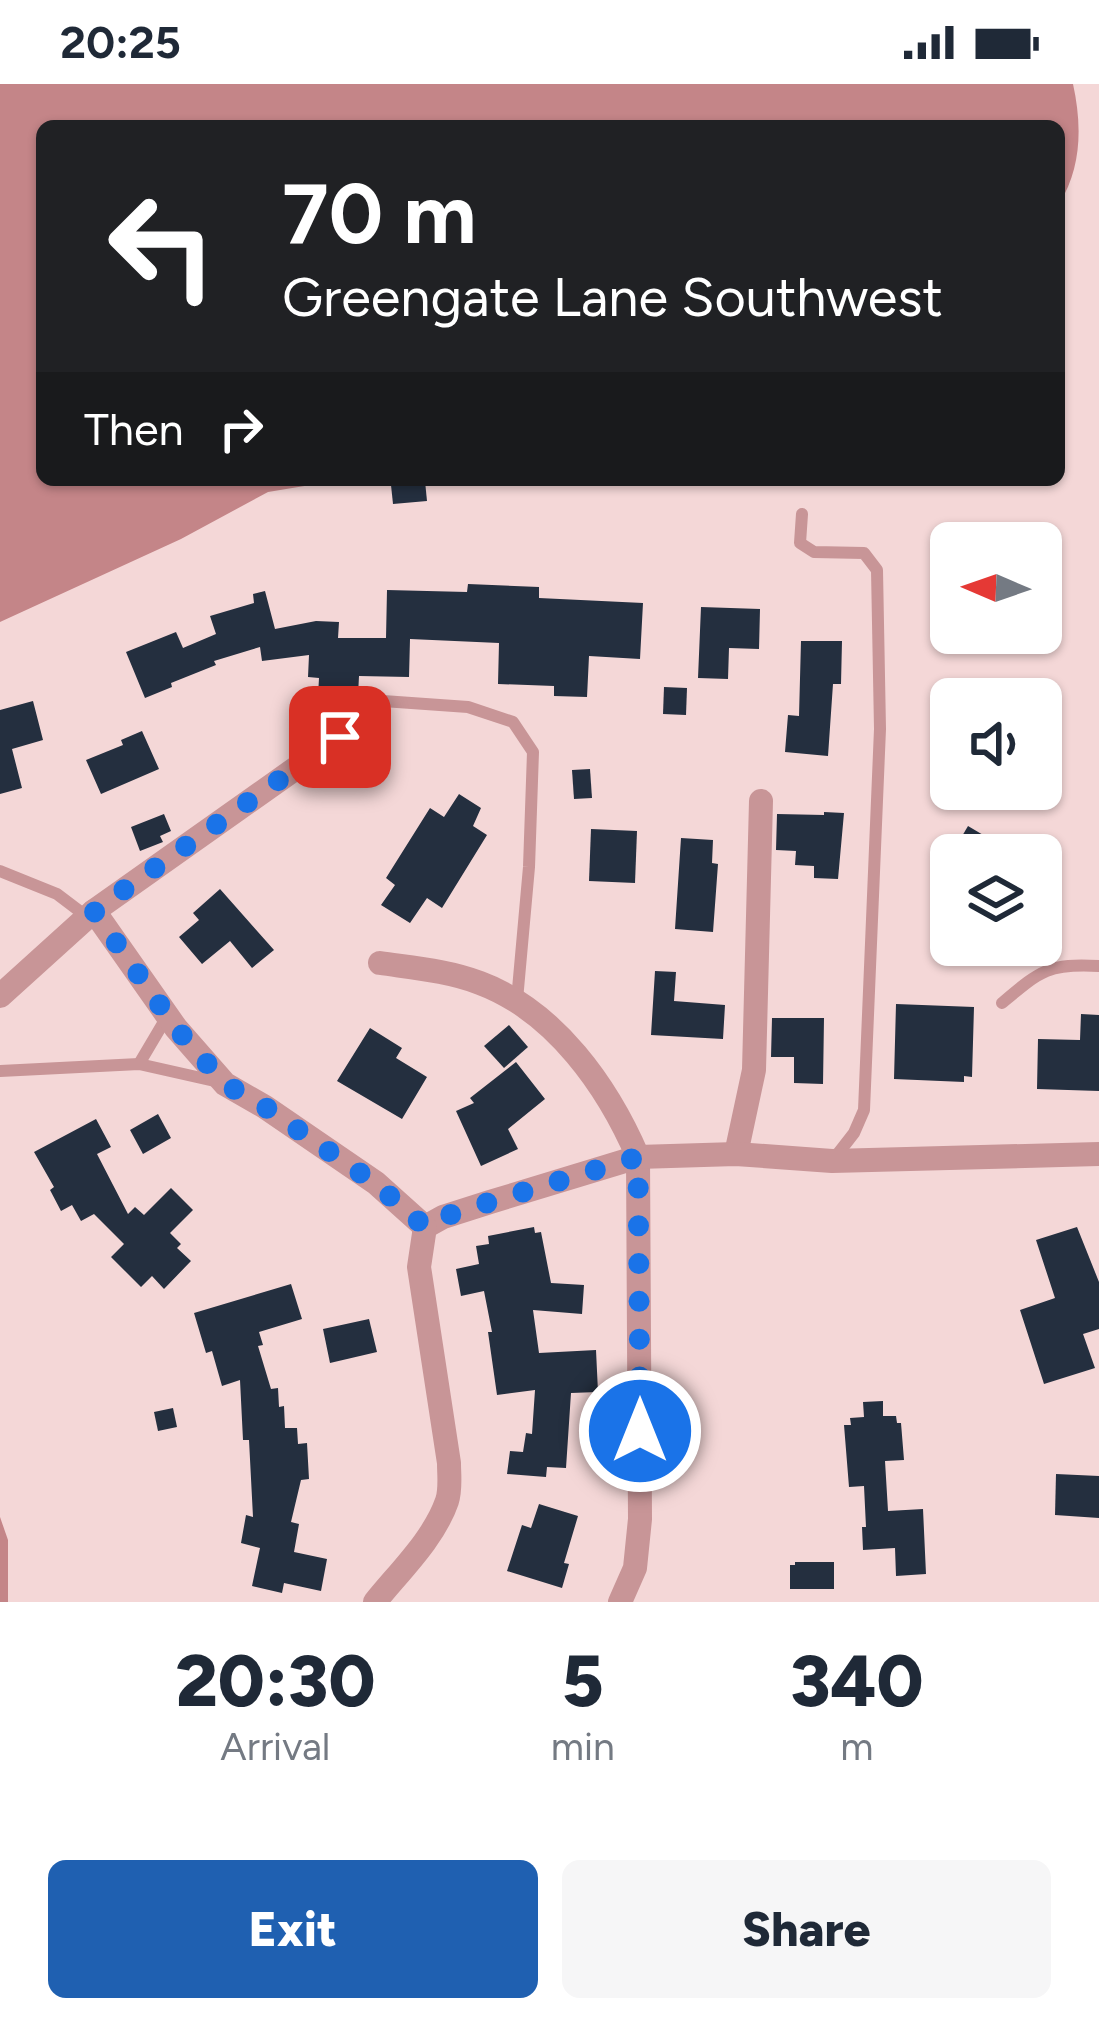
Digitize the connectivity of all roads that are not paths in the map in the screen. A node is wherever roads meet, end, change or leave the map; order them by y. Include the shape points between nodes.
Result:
1 (802, 514) dead end
2 (383, 701) dead end
3 (340, 737) dead end
4 (761, 801) dead end
5 (0, 872) edge
6 (90, 914) junction
7 (380, 963) dead end
8 (1099, 965) edge
9 (0, 996) edge
10 (518, 1000) junction
11 (1002, 1003) dead end
12 (168, 1015) junction
13 (139, 1064) junction
14 (0, 1071) edge
15 (225, 1084) junction
16 (736, 1154) junction
17 (1099, 1154) edge
18 (638, 1157) junction
19 (832, 1161) junction
20 (425, 1227) junction
21 (374, 1602) edge
22 (620, 1602) edge

1 - 19 lane via 800,542 814,552 864,553 877,570 880,729 864,1110
2 - 10 lane via 468,707 513,722 532,752
3 - 6 street
4 - 16 street via 754,1070
5 - 6 lane
6 - 9 street
6 - 12 street
7 - 10 street via 478,982
8 - 11 lane via 1055,966
10 - 18 street via 562,1038 620,1116
12 - 13 lane
12 - 15 street
13 - 14 lane
13 - 15 lane
15 - 20 street via 376,1184
16 - 18 street
16 - 19 street
17 - 19 street
18 - 20 street
18 - 22 street via 640,1519
20 - 21 street via 419,1267 450,1489 434,1526

